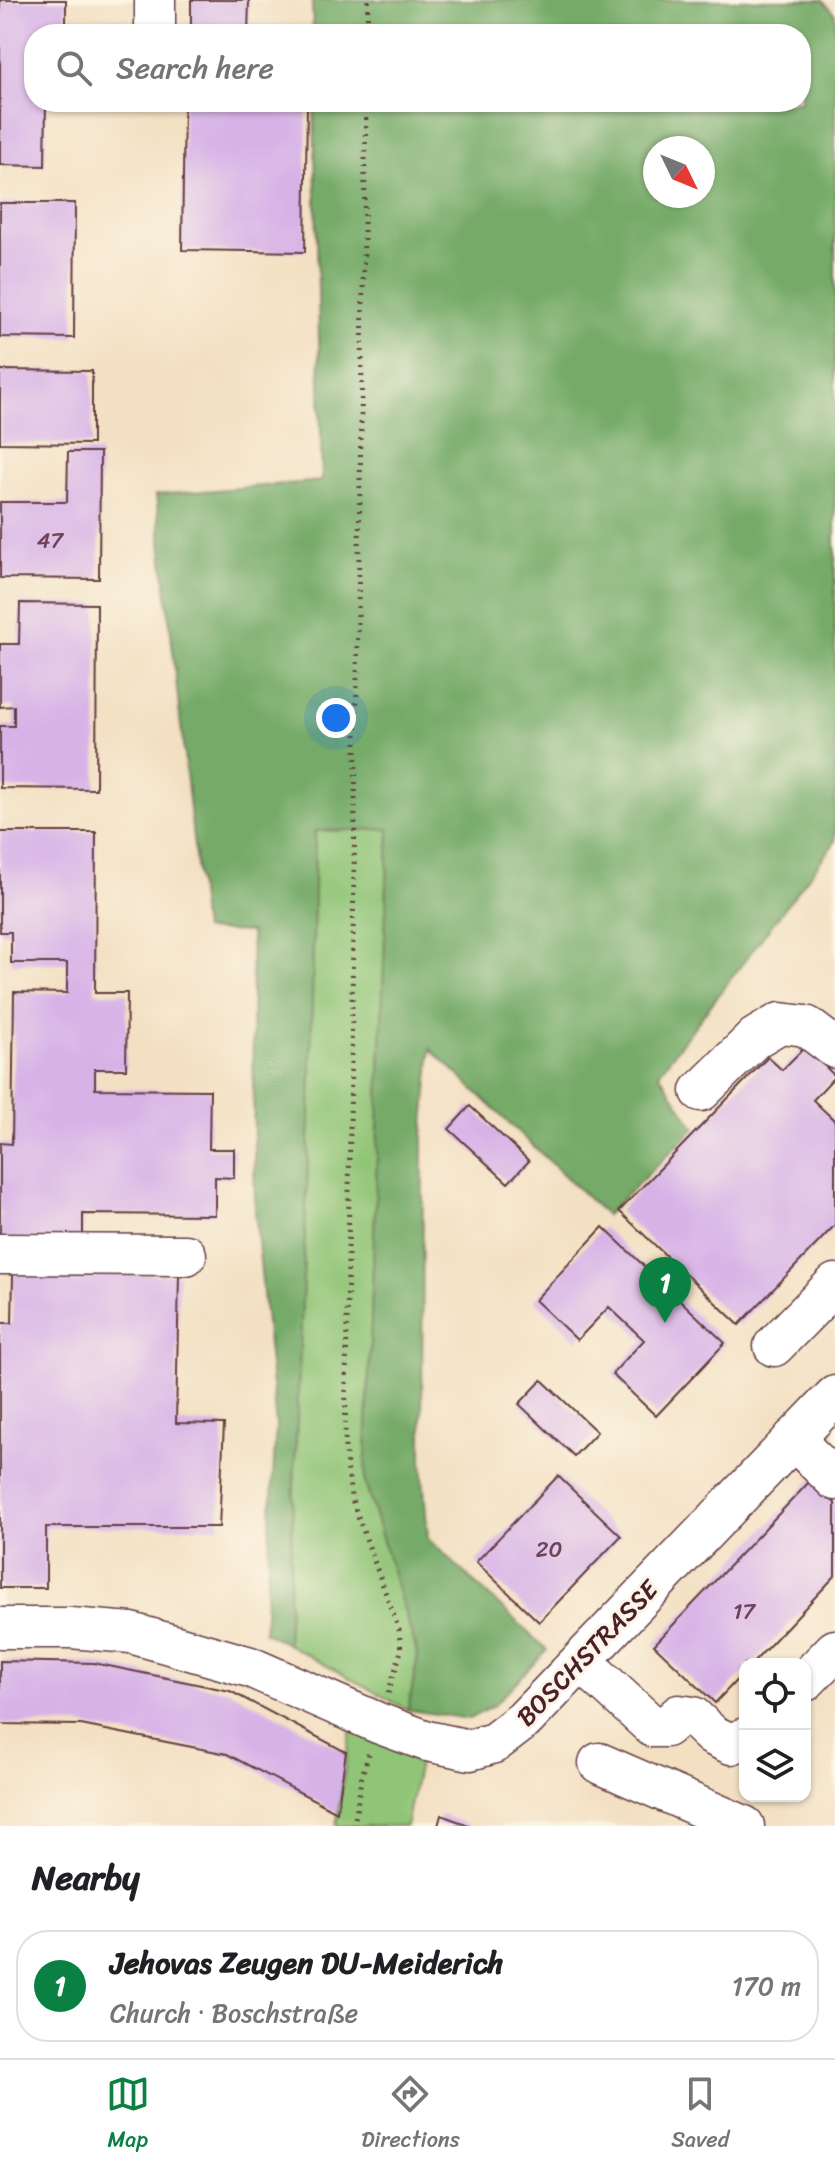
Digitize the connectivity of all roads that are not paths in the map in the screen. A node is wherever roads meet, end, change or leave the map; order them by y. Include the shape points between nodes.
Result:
1 (155, 0) edge
2 (155, 24) edge
3 (835, 1048) edge
4 (701, 1091) dead end
5 (0, 1254) edge
6 (186, 1255) dead end
7 (835, 1284) edge
8 (774, 1346) dead end
9 (835, 1396) edge
10 (793, 1439) junction
11 (835, 1480) edge
12 (0, 1628) edge
13 (835, 1650) edge
14 (582, 1662) junction
15 (811, 1675) edge
16 (739, 1741) edge
17 (599, 1763) dead end
18 (744, 1826) edge

1 - 2 street
3 - 4 street via 806,1026 780,1023 755,1038
5 - 6 street
7 - 8 street
9 - 10 street, BOSCHSTRASSE
10 - 11 street
10 - 14 street, BOSCHSTRASSE
12 - 14 street, BOSCHSTRASSE via 131,1633 250,1667 378,1723 470,1750 494,1743 524,1720
13 - 15 street
14 - 16 street via 653,1727 666,1727 679,1715 693,1717 712,1735 731,1744
17 - 18 street

